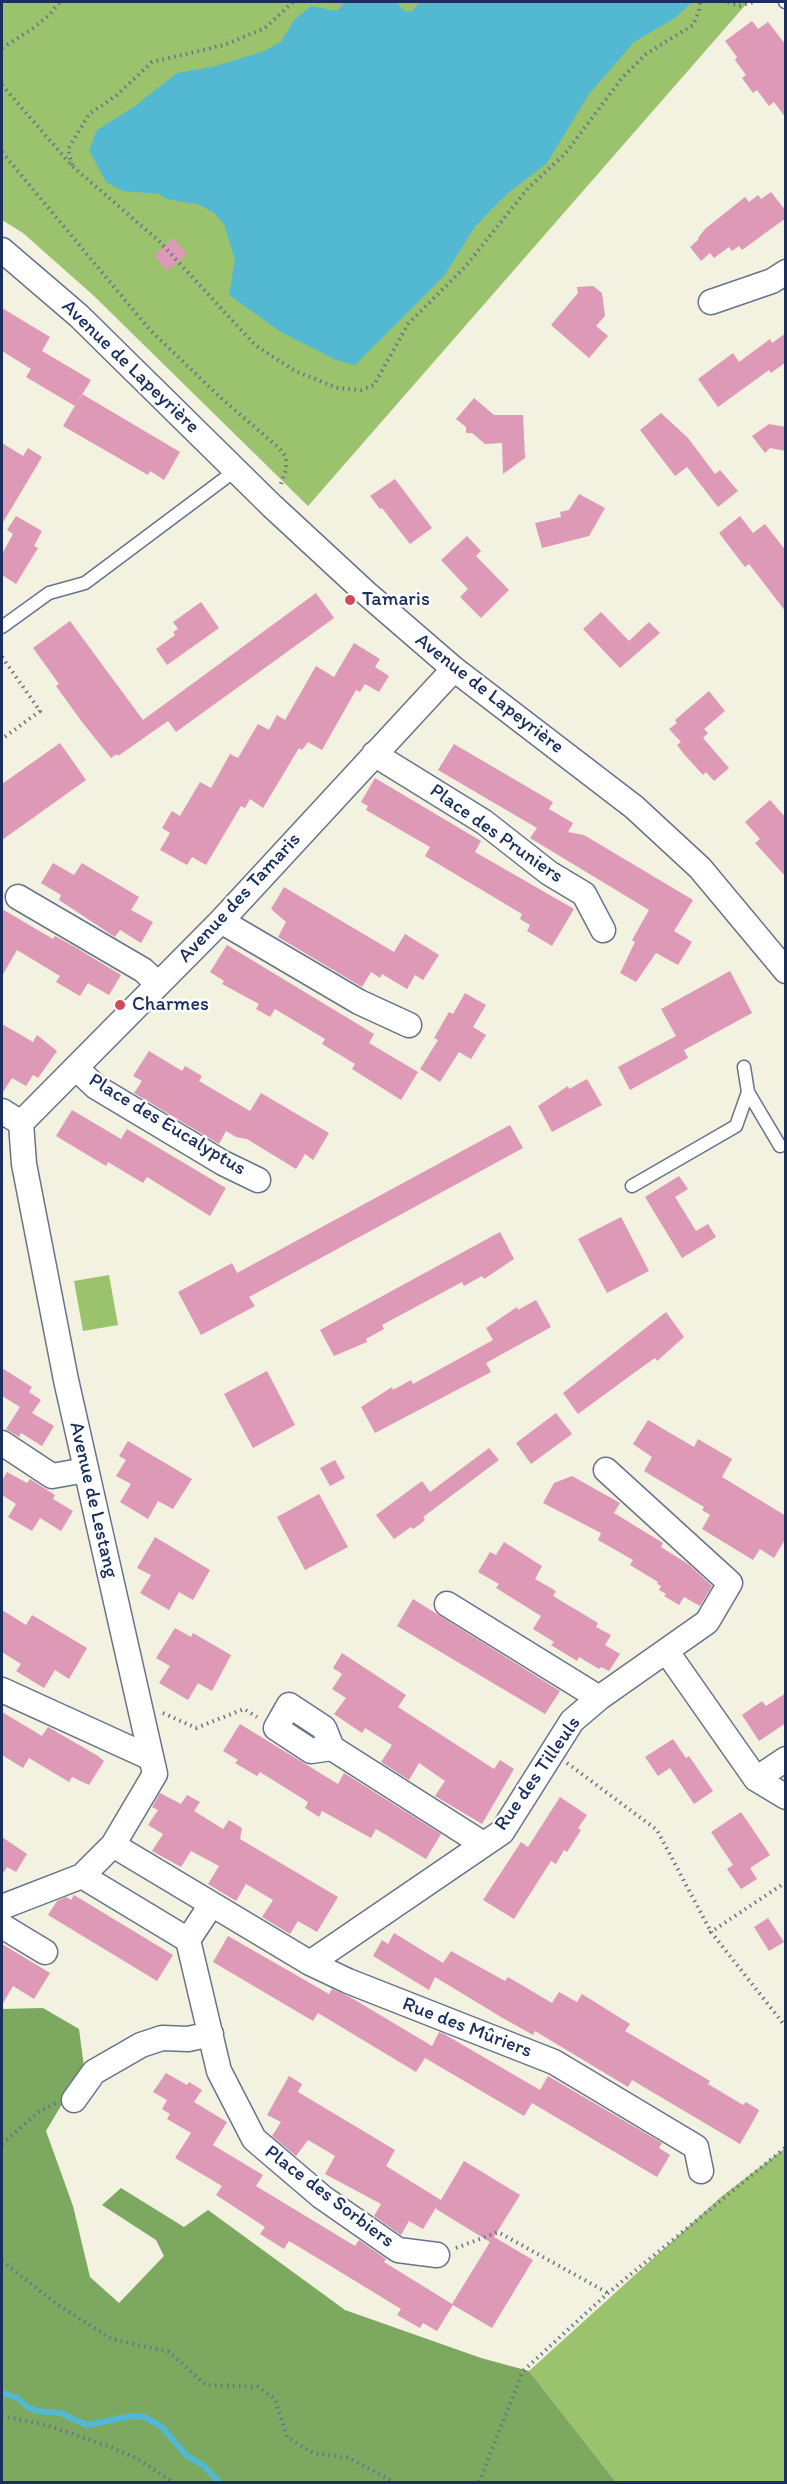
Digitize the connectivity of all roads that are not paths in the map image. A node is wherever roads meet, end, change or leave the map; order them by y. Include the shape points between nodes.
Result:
1 (2, 249) edge
2 (786, 272) edge
3 (711, 302) dead end
4 (236, 470) junction
5 (2, 627) edge
6 (454, 669) junction
7 (374, 753) junction
8 (18, 897) dead end
9 (221, 921) junction
10 (603, 930) dead end
11 (786, 971) edge
12 (158, 984) junction
13 (409, 1025) dead end
14 (744, 1067) dead end
15 (77, 1069) junction
16 (748, 1092) junction
17 (11, 1117) edge
18 (780, 1146) dead end
19 (258, 1180) dead end
20 (632, 1186) dead end
21 (2, 1443) edge
22 (86, 1470) junction
23 (606, 1470) dead end
24 (447, 1604) dead end
25 (667, 1652) junction
26 (2, 1690) edge
27 (599, 1698) junction
28 (276, 1728) road end
29 (151, 1758) junction
30 (786, 1759) edge
31 (756, 1779) junction
32 (786, 1797) edge
33 (483, 1844) junction
34 (113, 1845) junction
35 (82, 1876) junction
36 (211, 1905) junction
37 (2, 1907) edge
38 (2, 1926) edge
39 (188, 1941) junction
40 (45, 1952) dead end
41 (310, 1963) junction
42 (211, 2034) junction
43 (74, 2100) road end
44 (701, 2172) dead end
45 (437, 2255) road end

1 - 4 street, Avenue de Lapeyrière via 79,316
2 - 3 street via 772,281
4 - 5 lane via 85,583 49,593
4 - 6 street, Avenue de Lapeyrière via 366,593
6 - 7 street, Avenue des Tamaris
6 - 11 street, Avenue de Lapeyrière via 634,807 700,868
7 - 9 street, Avenue des Tamaris
7 - 10 street, Place des Pruniers via 484,822 549,873 584,894
8 - 12 street via 143,970
9 - 12 street, Avenue des Tamaris
9 - 13 street via 359,1002
12 - 15 street, Avenue des Tamaris
14 - 16 lane
15 - 17 street, Avenue des Tamaris
15 - 19 street, Place des Eucalyptus via 96,1087
16 - 18 lane
16 - 20 lane via 736,1126
17 - 22 street, Avenue de Lestang
21 - 22 street via 52,1476
22 - 29 street, Avenue de Lestang
23 - 25 street, Rue des Tilleuls via 730,1583 707,1622
24 - 27 street
25 - 27 street, Rue des Tilleuls
25 - 31 street
26 - 29 street
27 - 33 street, Rue des Tilleuls via 572,1721 502,1832
28 - 33 street via 289,1705 324,1728 332,1748
29 - 34 street, Avenue de Lestang via 155,1774
30 - 31 street
31 - 32 street
33 - 41 street, Rue des Tilleuls
34 - 35 street, Avenue de Lestang
34 - 36 street, Rue des Mûriers
35 - 37 street
35 - 39 street
36 - 39 street
36 - 41 street, Rue des Mûriers
38 - 40 street
39 - 42 street, Place des Sorbiers
41 - 44 street, Rue des Mûriers via 554,2062 696,2147
42 - 43 street via 188,2039 162,2038 141,2045 94,2072
42 - 45 street, Place des Sorbiers via 219,2071 254,2139 322,2197 398,2250

